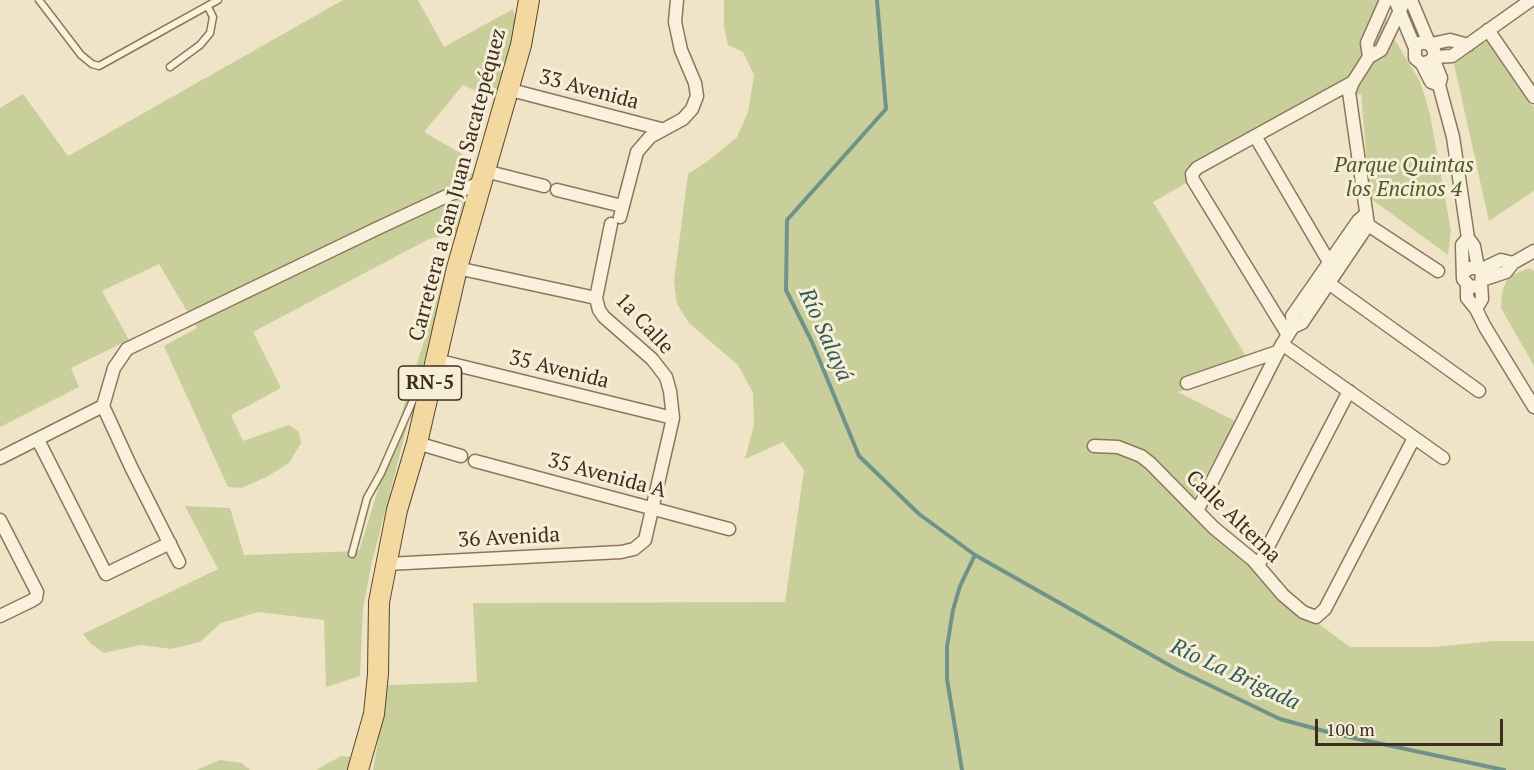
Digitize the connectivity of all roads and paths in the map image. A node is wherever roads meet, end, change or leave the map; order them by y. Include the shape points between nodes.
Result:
1 (39, 0) edge
2 (218, 0) edge
3 (529, 0) edge
4 (676, 0) edge
5 (1386, 0) edge
6 (1411, 0) edge
7 (1529, 0) edge
8 (1400, 4) edge
9 (208, 7) junction
10 (1488, 30) junction
11 (1430, 44) junction
12 (1468, 45) junction
13 (1414, 48) junction
14 (1369, 57) junction
15 (1430, 59) junction
16 (170, 67) dead end
17 (1353, 82) junction
18 (507, 89) junction
19 (1534, 97) edge
20 (661, 129) junction
21 (1255, 136) junction
22 (483, 177) junction
23 (544, 186) dead end
24 (557, 190) dead end
25 (618, 216) junction
26 (1367, 219) junction
27 (1468, 238) junction
28 (1532, 258) edge
29 (1329, 262) junction
30 (458, 268) junction
31 (1438, 271) dead end
32 (1464, 272) junction
33 (1480, 275) junction
34 (1324, 280) junction
35 (1467, 285) junction
36 (596, 298) junction
37 (1476, 309) junction
38 (1285, 340) junction
39 (434, 368) junction
40 (1187, 383) dead end
41 (1350, 391) junction
42 (1479, 391) dead end
43 (104, 406) junction
44 (1534, 407) edge
45 (673, 418) junction
46 (1414, 438) junction
47 (38, 440) junction
48 (417, 443) junction
49 (1094, 446) dead end
50 (461, 456) dead end
51 (0, 458) edge
52 (1443, 458) dead end
53 (475, 461) dead end
54 (652, 509) junction
55 (1197, 511) junction
56 (0, 520) edge
57 (729, 529) dead end
58 (170, 543) junction
59 (634, 549) joint
60 (352, 554) dead end
61 (179, 562) dead end
62 (387, 564) junction
63 (1258, 566) junction
64 (0, 616) edge
65 (358, 770) edge

1 - 9 lane via 81,55 99,66
2 - 9 lane
3 - 18 main road, Carretera a San Juan Sacatepéquez / RN-5 via 521,45
4 - 20 street, 1a Calle via 675,22 681,51 697,96 683,119
5 - 14 street via 1367,42
6 - 11 street
7 - 10 street
8 - 13 street
8 - 14 street via 1382,50
9 - 16 lane via 213,17 210,33
10 - 12 street
10 - 19 street
11 - 12 street via 1450,40
11 - 13 street via 1419,43
11 - 15 street via 1434,50
12 - 15 street via 1452,56
13 - 15 street via 1415,58
14 - 17 street
15 - 27 street via 1431,82 1439,85 1452,138
17 - 21 street
17 - 26 street via 1349,101
18 - 20 street, 33 Avenida
18 - 22 main road, Carretera a San Juan Sacatepéquez / RN-5
20 - 25 street, 1a Calle via 637,152
21 - 29 street
21 - 38 street via 1192,174
22 - 23 street
22 - 30 main road, Carretera a San Juan Sacatepéquez / RN-5
22 - 43 street via 127,349 114,368
24 - 25 street
25 - 36 street, 1a Calle
26 - 29 street via 1358,221
26 - 31 street
26 - 34 street
27 - 32 street via 1462,246
27 - 33 street via 1474,246
28 - 33 street via 1513,263 1501,260
29 - 34 street
30 - 36 street
30 - 39 main road, Carretera a San Juan Sacatepéquez / RN-5
32 - 33 street via 1470,268
32 - 35 street via 1462,279
33 - 35 street via 1474,287
33 - 37 street via 1482,298
34 - 38 street via 1292,316
34 - 42 street
35 - 37 street via 1467,298
36 - 45 street, 1a Calle via 604,317 652,359 666,377
37 - 44 street
38 - 40 street
38 - 41 street
38 - 55 street
39 - 45 street, 35 Avenida
39 - 48 main road, Carretera a San Juan Sacatepéquez / RN-5
39 - 60 lane via 417,391 367,498
41 - 46 street
41 - 63 street
43 - 47 street
43 - 58 street
45 - 54 street, 1a Calle
46 - 52 street
46 - 63 street, Calle Alterna via 1320,614 1310,616 1283,595
47 - 51 street
47 - 58 street via 106,574
48 - 50 street
48 - 62 main road, Carretera a San Juan Sacatepéquez / RN-5
49 - 55 street, Calle Alterna via 1119,447 1141,456
53 - 54 street, 35 Avenida A
54 - 57 street, 35 Avenida A
54 - 59 street, 1a Calle via 645,540
55 - 63 street, Calle Alterna
56 - 64 street via 37,592 32,601
58 - 61 street
59 - 62 street, 36 Avenida
62 - 65 main road, Carretera a San Juan Sacatepéquez / RN-5 via 380,602 374,714

